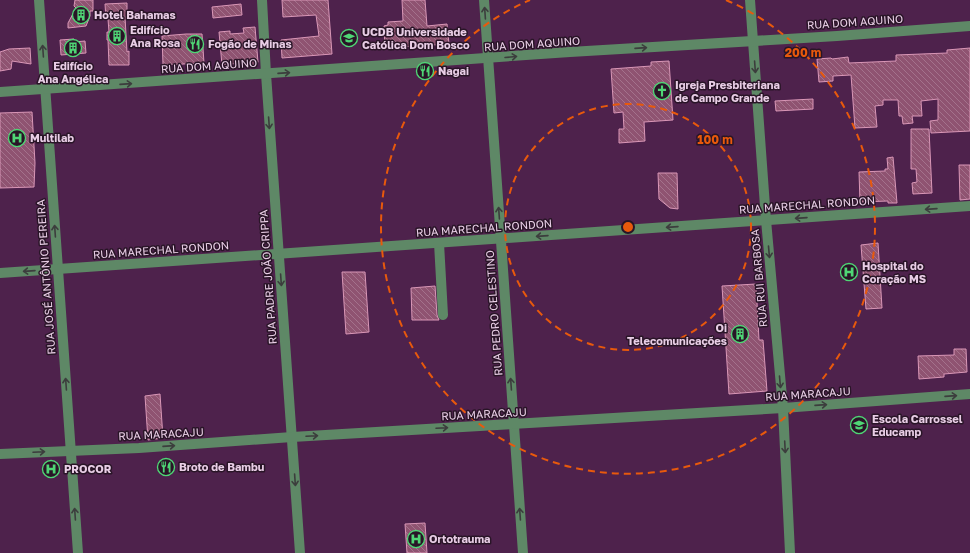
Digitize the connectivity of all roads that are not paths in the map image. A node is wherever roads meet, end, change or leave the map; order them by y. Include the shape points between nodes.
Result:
1 (39, 0) edge
2 (262, 0) edge
3 (484, 0) edge
4 (750, 0) edge
5 (970, 26) edge
6 (753, 41) junction
7 (488, 59) junction
8 (266, 74) junction
9 (46, 89) junction
10 (0, 92) edge
11 (970, 206) edge
12 (766, 220) junction
13 (501, 239) junction
14 (439, 243) junction
15 (279, 254) junction
16 (58, 270) junction
17 (0, 274) edge
18 (443, 315) dead end
19 (970, 394) edge
20 (783, 408) junction
21 (514, 424) junction
22 (292, 437) junction
23 (70, 450) junction
24 (0, 454) edge
25 (78, 553) edge
26 (300, 553) edge
27 (523, 553) edge
28 (790, 553) edge

9 -> 1 street, RUA JOSÉ ANTÔNIO PEREIRA
2 - 8 street, RUA PADRE JOÃO CRIPPA
7 -> 3 street, RUA PEDRO CELESTINO
4 - 6 street, RUA RUI BARBOSA
5 - 6 street, RUA DOM AQUINO
7 -> 6 street, RUA DOM AQUINO
6 -> 12 street, RUA RUI BARBOSA
8 -> 7 street, RUA DOM AQUINO
13 -> 7 street, RUA PEDRO CELESTINO
9 -> 8 street, RUA DOM AQUINO
8 -> 15 street, RUA PADRE JOÃO CRIPPA
9 - 10 street, RUA DOM AQUINO
16 -> 9 street, RUA JOSÉ ANTÔNIO PEREIRA
11 -> 12 street, RUA MARECHAL RONDON
12 -> 13 street, RUA MARECHAL RONDON
12 -> 20 street, RUA RUI BARBOSA
13 - 14 street, RUA MARECHAL RONDON
21 -> 13 street, RUA PEDRO CELESTINO
14 - 15 street, RUA MARECHAL RONDON
14 - 18 street
15 - 16 street, RUA MARECHAL RONDON
15 -> 22 street, RUA PADRE JOÃO CRIPPA
16 -> 17 street, RUA MARECHAL RONDON
23 -> 16 street, RUA JOSÉ ANTÔNIO PEREIRA
20 -> 19 street, RUA MARACAJU
20 - 21 street, RUA MARACAJU
20 -> 28 street, RUA RUI BARBOSA
22 -> 21 street, RUA MARACAJU
27 -> 21 street, RUA PEDRO CELESTINO
23 -> 22 street, RUA MARACAJU via 139,448
22 -> 26 street, RUA PADRE JOÃO CRIPPA
24 -> 23 street, RUA MARACAJU
25 -> 23 street, RUA JOSÉ ANTÔNIO PEREIRA

